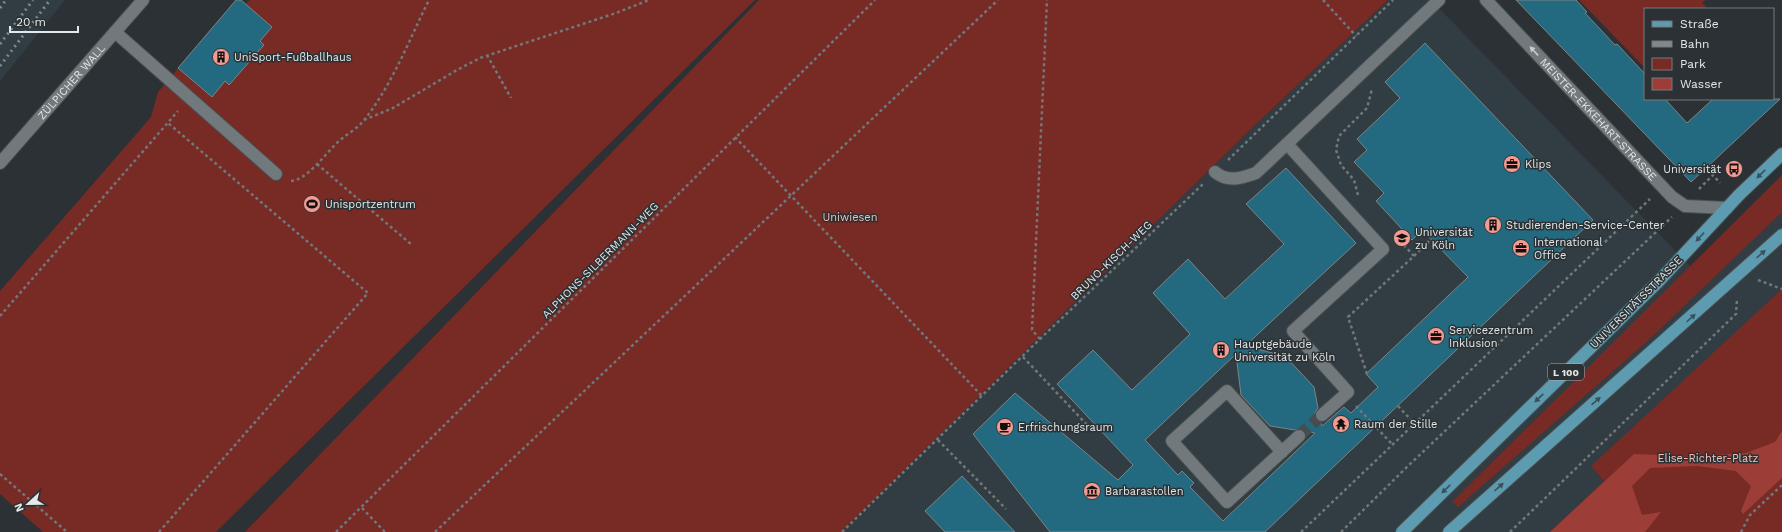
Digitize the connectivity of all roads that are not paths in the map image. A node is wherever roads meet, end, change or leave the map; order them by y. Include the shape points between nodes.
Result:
1 (143, 0) edge
2 (1439, 0) edge
3 (1486, 0) edge
4 (115, 32) junction
5 (1287, 144) junction
6 (1782, 154) edge
7 (0, 164) edge
8 (1215, 172) road end
9 (276, 174) road end
10 (1727, 208) junction
11 (1782, 235) edge
12 (1322, 415) tunnel mouth
13 (1300, 436) tunnel mouth
14 (1282, 452) junction
15 (1402, 532) edge
16 (1449, 532) edge

1 - 4 street, ZÜLPICHER WALL
2 - 5 street
10 -> 3 street, MEISTER-EKKEHART-STRASSE via 1685,206 1676,201
4 - 7 street, ZÜLPICHER WALL
4 - 9 street
5 - 8 street via 1256,173 1229,179
5 - 12 street via 1382,249 1293,331 1348,392
6 -> 10 main road, UNIVERSITÄTSSTRASSE / L 100
10 -> 15 main road, UNIVERSITÄTSSTRASSE / L 100 via 1659,280
16 -> 11 main road
13 - 14 street
14 - 14 street via 1228,502 1172,441 1227,391

